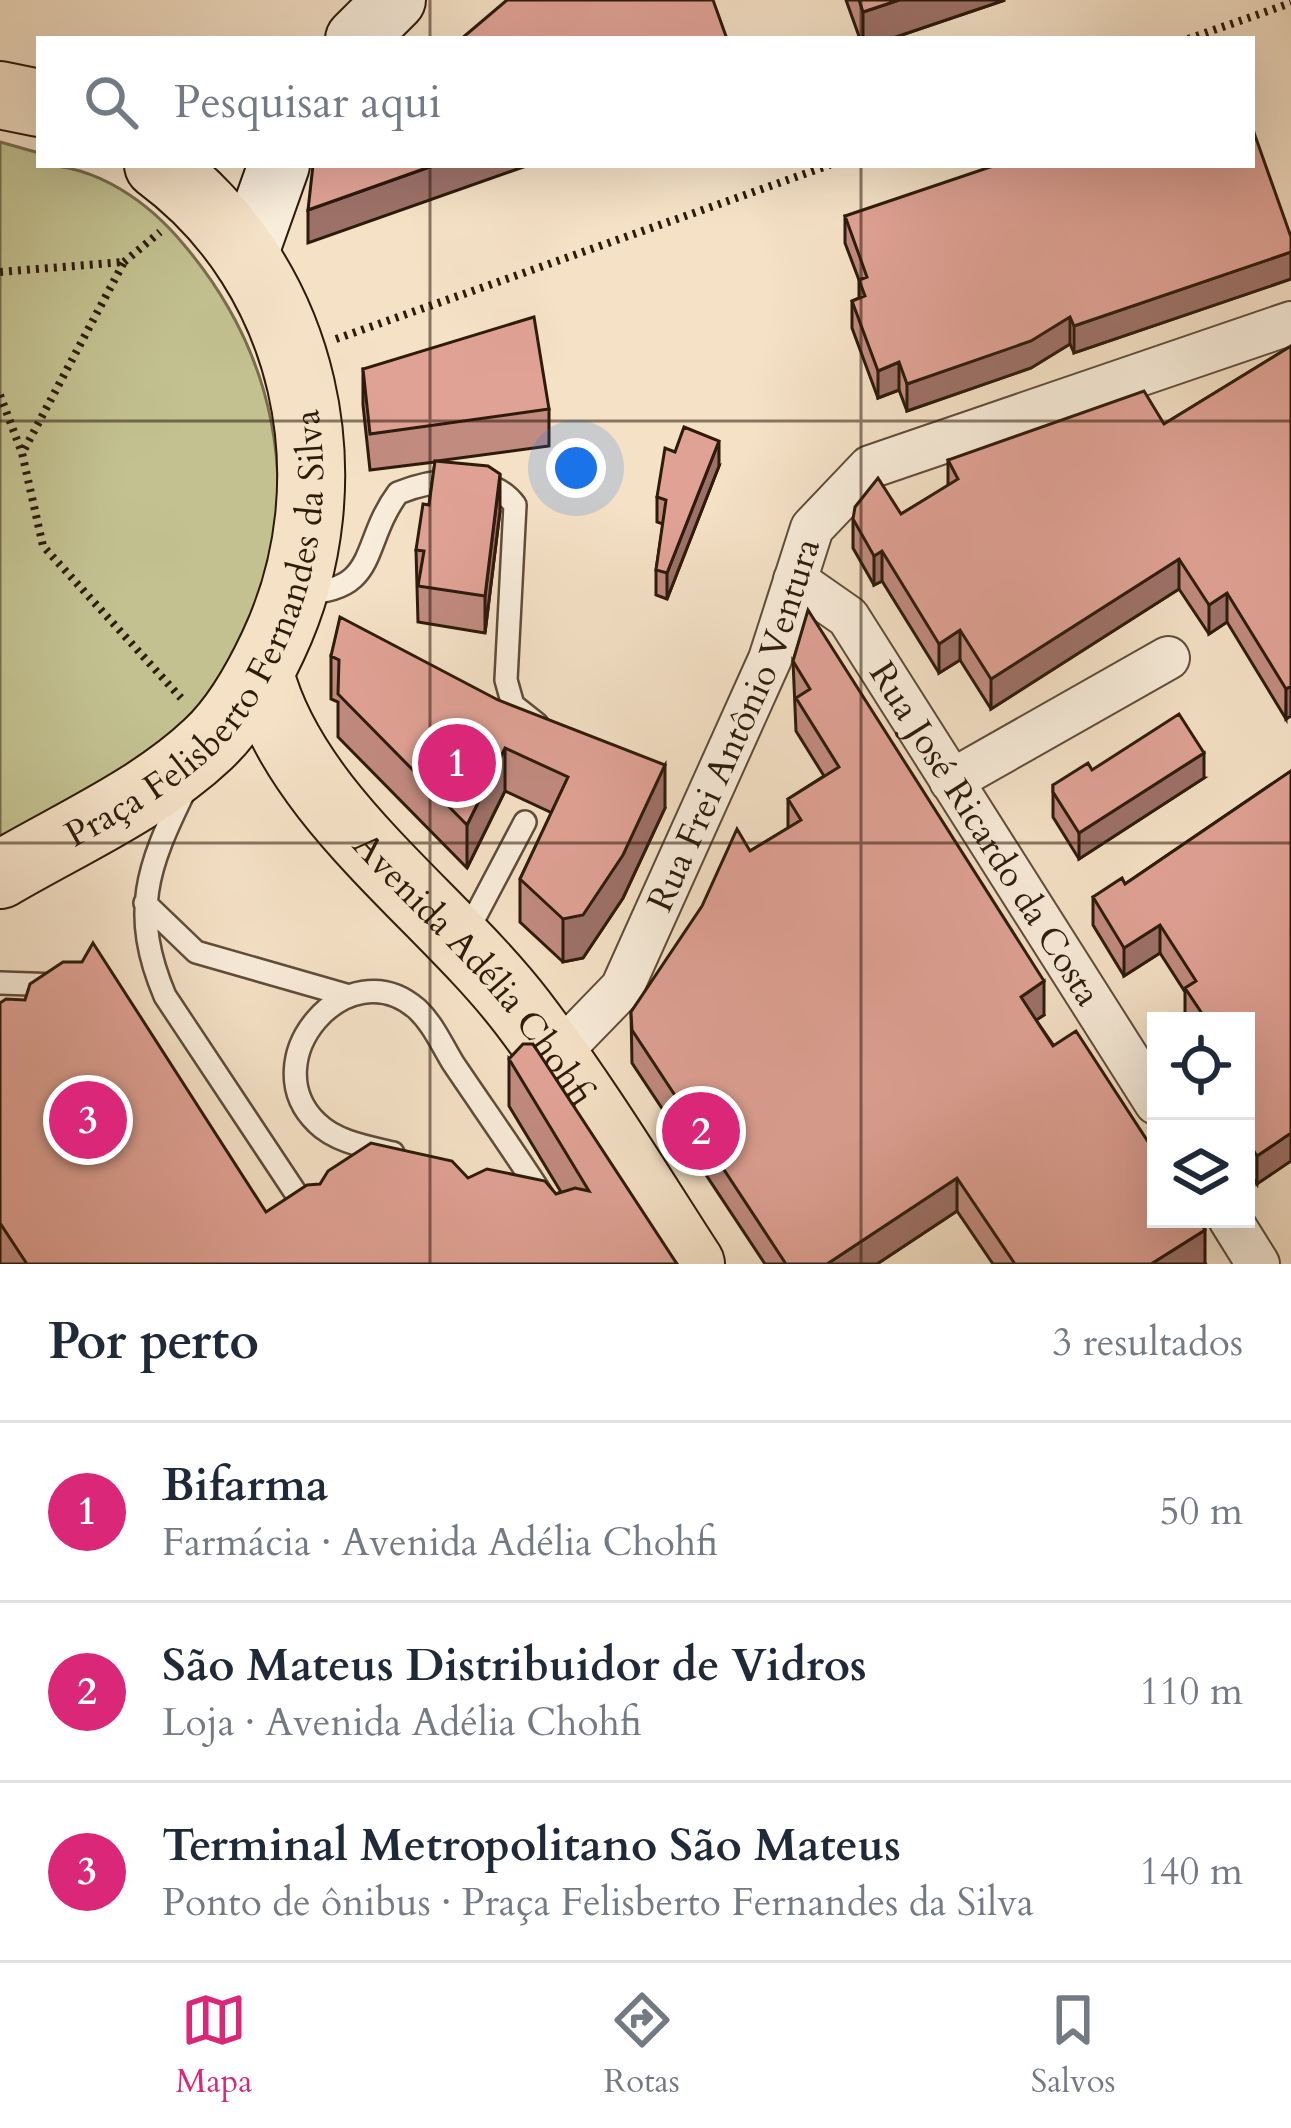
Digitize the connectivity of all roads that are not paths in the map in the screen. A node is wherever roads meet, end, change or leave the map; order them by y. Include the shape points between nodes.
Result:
1 (395, 0) edge
2 (437, 0) edge
3 (359, 36) edge
4 (402, 36) edge
5 (0, 94) edge
6 (36, 102) edge
7 (278, 168) edge
8 (163, 195) edge
9 (245, 261) junction
10 (1291, 323) edge
11 (795, 580) junction
12 (294, 593) junction
13 (1168, 658) dead end
14 (260, 673) junction
15 (197, 724) junction
16 (549, 730) edge
17 (952, 781) junction
18 (525, 822) dead end
19 (0, 875) edge
20 (145, 903) junction
21 (460, 946) junction
22 (0, 982) edge
23 (346, 995) junction
24 (73, 997) edge
25 (554, 1058) junction
26 (1147, 1089) edge
27 (414, 1158) edge
28 (313, 1219) edge
29 (562, 1227) edge
30 (1236, 1228) edge
31 (691, 1264) edge
32 (1258, 1264) edge

1 - 3 main road
2 - 4 main road
5 - 6 highway
7 - 9 main road
8 - 9 highway, Praça Felisberto Fernandes da Silva via 200,199
9 - 12 highway, Praça Felisberto Fernandes da Silva via 276,305 310,418 313,484
10 - 11 street, Rua Frei Antônio Ventura via 870,467 812,528
11 - 17 street, Rua José Ricardo da Costa via 848,617
11 - 25 street, Rua Frei Antônio Ventura via 770,659 622,988
12 - 14 highway, Praça Felisberto Fernandes da Silva
12 - 16 lane via 328,593 360,574 398,493 485,481 504,490 515,505 506,680 513,705
13 - 17 street
14 - 15 highway, Praça Felisberto Fernandes da Silva
14 - 21 highway, Avenida Adélia Chohfi via 283,737
15 - 19 highway, Praça Felisberto Fernandes da Silva via 153,785
15 - 20 lane via 151,860
17 - 26 street, Rua José Ricardo da Costa
18 - 21 lane
20 - 23 lane via 196,952
20 - 28 lane via 144,934 164,997
21 - 25 highway, Avenida Adélia Chohfi
22 - 24 lane via 41,980
23 - 27 lane via 297,1050 302,1104 333,1135
23 - 29 lane via 380,991 428,1022
25 - 31 highway, Avenida Adélia Chohfi
30 - 32 street

